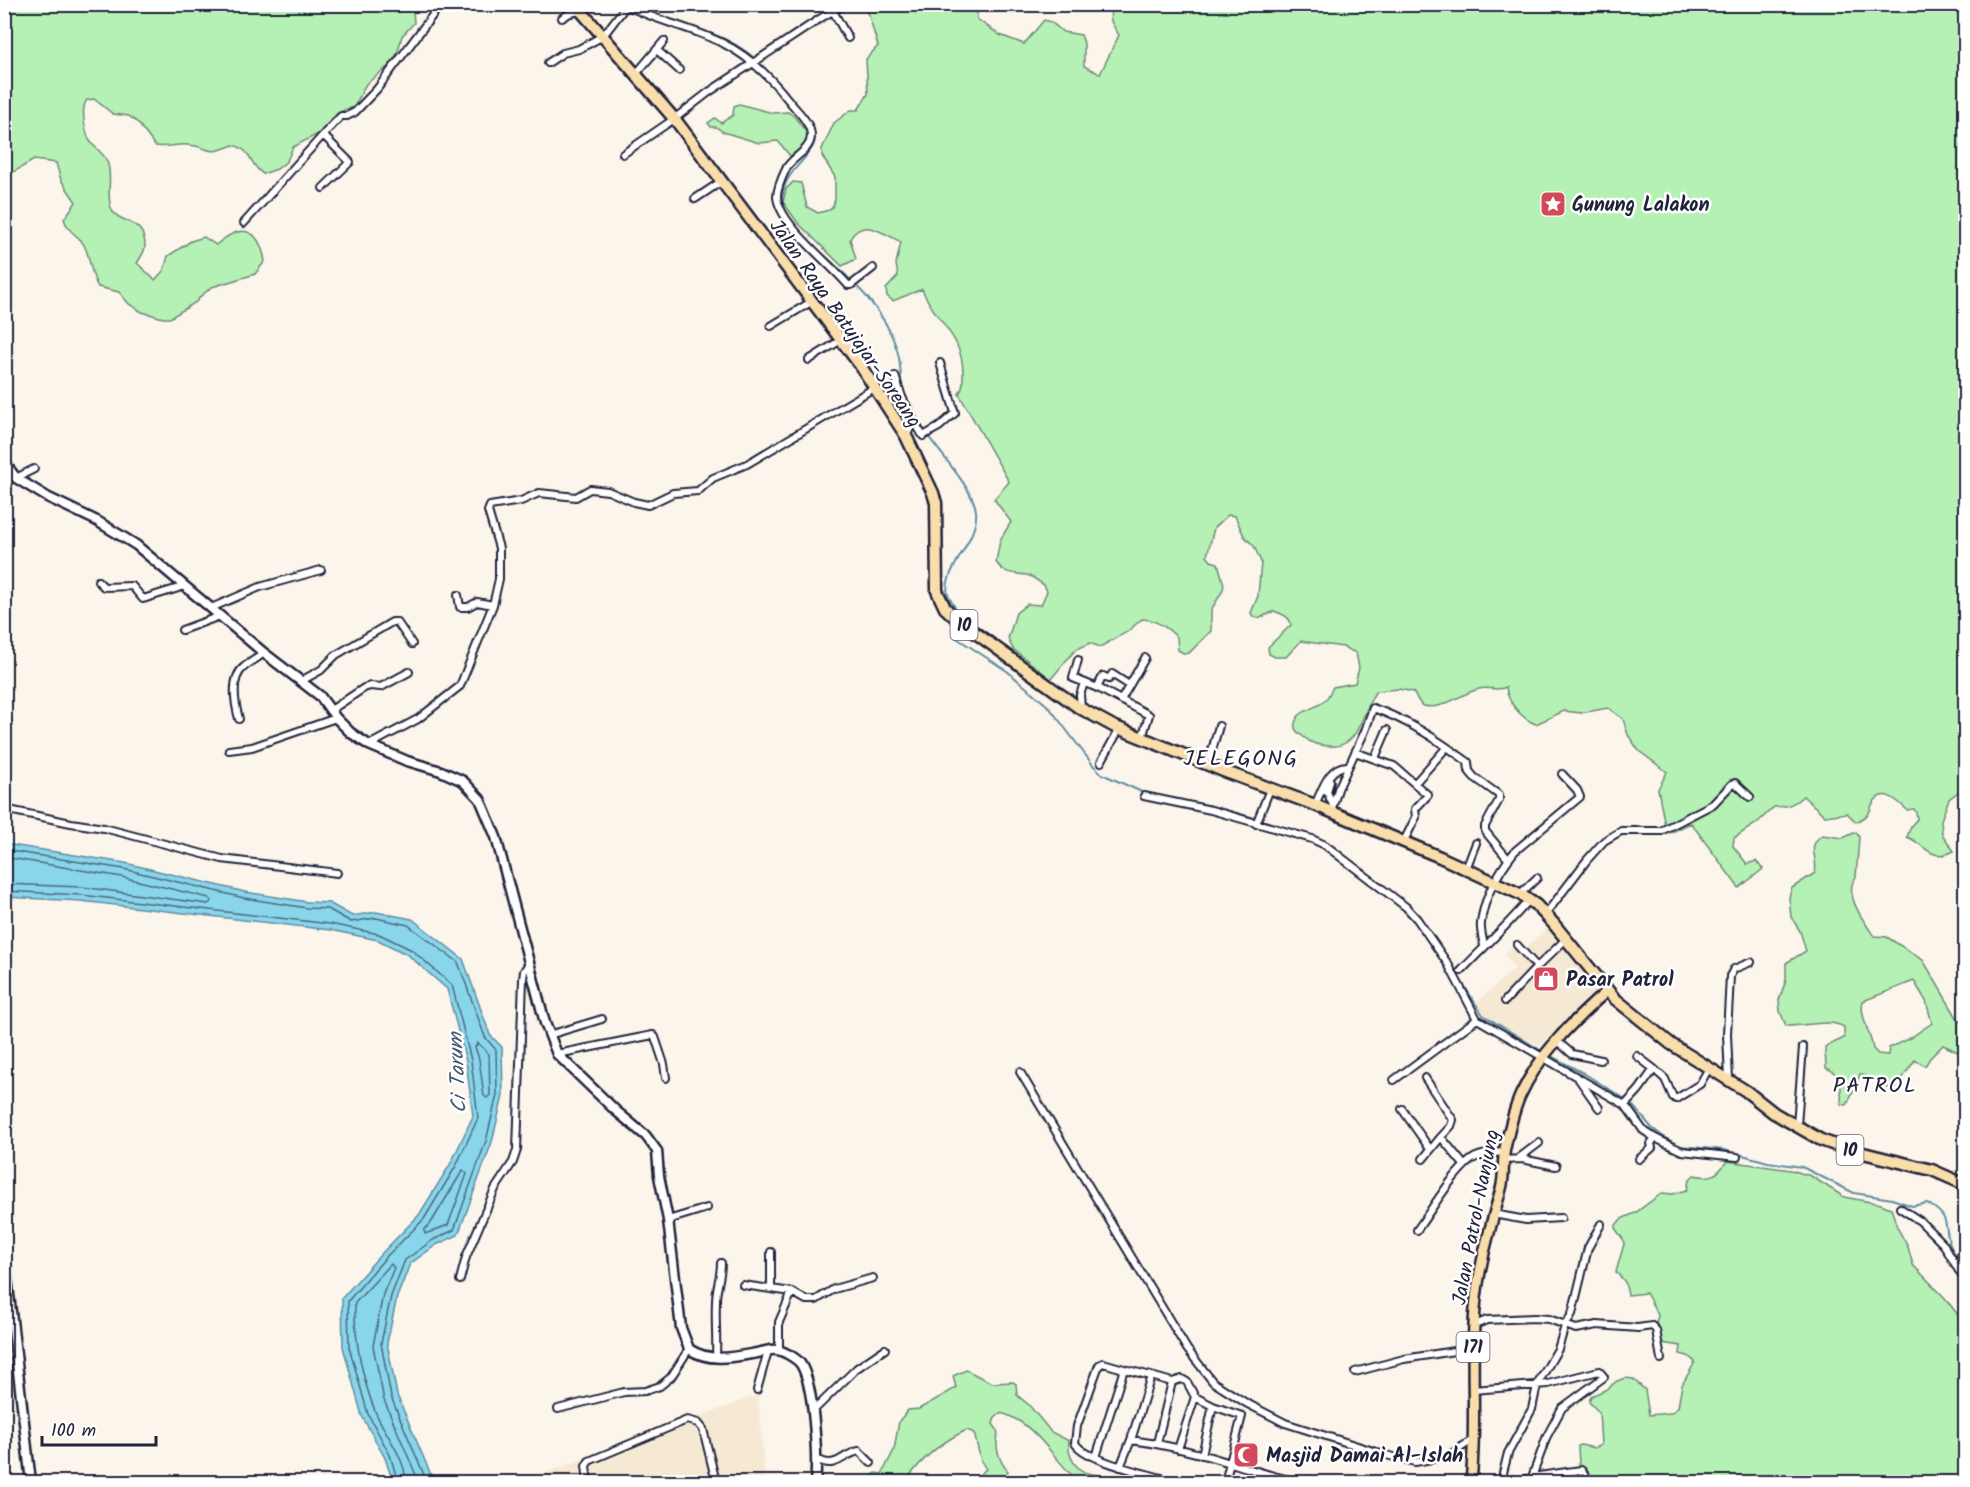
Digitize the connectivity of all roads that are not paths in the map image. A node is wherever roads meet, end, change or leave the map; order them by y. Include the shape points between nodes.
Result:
1 (441, 4) edge
2 (845, 4) edge
3 (625, 5) edge
4 (578, 8) edge
5 (833, 11) junction
6 (562, 18) dead end
7 (603, 36) junction
8 (848, 38) dead end
9 (664, 41) dead end
10 (658, 51) junction
11 (548, 63) dead end
12 (754, 63) junction
13 (679, 70) dead end
14 (636, 74) junction
15 (674, 119) junction
16 (323, 135) junction
17 (623, 154) dead end
18 (722, 181) junction
19 (323, 188) dead end
20 (695, 199) dead end
21 (244, 223) dead end
22 (873, 268) dead end
23 (811, 302) junction
24 (771, 326) dead end
25 (841, 340) junction
26 (810, 360) dead end
27 (940, 363) dead end
28 (895, 376) dead end
29 (874, 388) junction
30 (914, 421) junction
31 (906, 436) junction
32 (4, 462) edge
33 (34, 469) dead end
34 (16, 478) junction
35 (321, 570) dead end
36 (99, 581) dead end
37 (185, 586) junction
38 (458, 595) dead end
39 (493, 605) junction
40 (211, 608) junction
41 (220, 616) junction
42 (182, 630) dead end
43 (412, 644) dead end
44 (264, 653) junction
45 (1144, 658) dead end
46 (1078, 660) dead end
47 (409, 672) dead end
48 (301, 681) junction
49 (1084, 683) junction
50 (1129, 685) junction
51 (1097, 688) junction
52 (1121, 700) junction
53 (1081, 709) junction
54 (331, 710) junction
55 (336, 718) junction
56 (239, 719) dead end
57 (1218, 726) dead end
58 (1120, 729) junction
59 (1387, 730) dead end
60 (1142, 738) junction
61 (369, 745) junction
62 (1447, 747) junction
63 (229, 750) dead end
64 (1355, 752) junction
65 (1375, 758) junction
66 (1101, 762) dead end
67 (1208, 764) junction
68 (1348, 766) junction
69 (1562, 774) dead end
70 (1328, 778) junction
71 (1415, 783) junction
72 (1270, 789) junction
73 (1144, 796) dead end
74 (1750, 797) dead end
75 (1315, 805) junction
76 (1332, 808) junction
77 (4, 809) edge
78 (1256, 824) junction
79 (1403, 843) junction
80 (1476, 843) dead end
81 (1508, 859) junction
82 (1465, 870) junction
83 (337, 873) dead end
84 (1537, 878) dead end
85 (1495, 882) junction
86 (1524, 897) junction
87 (1545, 915) junction
88 (1566, 939) junction
89 (1517, 945) dead end
90 (1484, 946) junction
91 (1751, 962) dead end
92 (529, 963) junction
93 (1537, 967) junction
94 (1461, 971) dead end
95 (1607, 991) junction
96 (1505, 1001) dead end
97 (602, 1019) dead end
98 (1477, 1019) junction
99 (549, 1035) junction
100 (1556, 1040) junction
101 (1803, 1047) dead end
102 (557, 1054) junction
103 (1544, 1055) junction
104 (1637, 1056) dead end
105 (1601, 1060) dead end
106 (1710, 1068) junction
107 (1654, 1069) junction
108 (1020, 1072) dead end
109 (1576, 1075) junction
110 (666, 1078) dead end
111 (1425, 1078) dead end
112 (1394, 1080) dead end
113 (1729, 1081) junction
114 (1625, 1105) junction
115 (1599, 1108) dead end
116 (1402, 1109) dead end
117 (1797, 1125) junction
118 (1441, 1137) junction
119 (1655, 1138) junction
120 (1539, 1143) dead end
121 (1430, 1149) junction
122 (1504, 1156) junction
123 (1737, 1157) dead end
124 (1520, 1158) junction
125 (1423, 1159) dead end
126 (1639, 1160) dead end
127 (1464, 1165) junction
128 (1556, 1166) dead end
129 (1965, 1185) edge
130 (707, 1208) dead end
131 (1900, 1208) dead end
132 (1493, 1214) junction
133 (1561, 1218) dead end
134 (668, 1220) junction
135 (1601, 1224) dead end
136 (1417, 1230) dead end
137 (4, 1252) edge
138 (771, 1252) dead end
139 (721, 1263) dead end
140 (873, 1278) dead end
141 (460, 1280) dead end
142 (1965, 1283) edge
143 (743, 1285) dead end
144 (771, 1289) junction
145 (792, 1292) junction
146 (1475, 1325) junction
147 (1565, 1326) junction
148 (1473, 1348) junction
149 (689, 1349) junction
150 (885, 1349) dead end
151 (779, 1350) junction
152 (768, 1351) junction
153 (716, 1358) junction
154 (1661, 1359) dead end
155 (1124, 1369) junction
156 (1355, 1372) dead end
157 (1151, 1376) junction
158 (1172, 1382) junction
159 (1537, 1385) junction
160 (757, 1390) dead end
161 (1473, 1390) junction
162 (1195, 1397) junction
163 (1213, 1406) junction
164 (558, 1409) dead end
165 (812, 1412) junction
166 (1474, 1438) junction
167 (1131, 1440) junction
168 (1157, 1443) junction
169 (1178, 1449) junction
170 (1202, 1455) junction
171 (1096, 1457) junction
172 (816, 1459) junction
173 (1229, 1462) junction
174 (871, 1463) dead end
175 (1120, 1467) junction
176 (1532, 1477) junction
177 (31, 1482) edge
178 (588, 1482) edge
179 (716, 1482) edge
180 (815, 1482) edge
181 (1177, 1482) edge
182 (1225, 1482) edge
183 (1300, 1482) edge
184 (1471, 1482) edge
185 (1504, 1482) edge
186 (1518, 1482) edge
187 (1590, 1482) edge

1 - 16 street via 377,89 355,112 341,116
2 - 5 street
3 - 7 street
3 - 12 street via 721,42
4 - 6 street
4 - 7 highway, Jalan Raya Batujajar-Soreang / 10
5 - 8 street
5 - 12 street
7 - 11 street
7 - 14 highway, Jalan Raya Batujajar-Soreang / 10
9 - 10 street
10 - 13 street
10 - 14 street
12 - 15 street
12 - 22 street via 776,83 811,131 812,139 791,162 780,185 777,196 783,214 848,285
14 - 15 highway, Jalan Raya Batujajar-Soreang / 10
15 - 17 street
15 - 18 highway, Jalan Raya Batujajar-Soreang / 10
16 - 19 street via 350,162
16 - 21 street
18 - 20 street
18 - 23 highway, Jalan Raya Batujajar-Soreang / 10
23 - 24 street
23 - 25 highway, Jalan Raya Batujajar-Soreang / 10
25 - 26 street
25 - 29 highway, Jalan Raya Batujajar-Soreang / 10
27 - 30 street via 955,413 926,435
28 - 30 street
29 - 31 highway, Jalan Raya Batujajar-Soreang / 10
29 - 39 street via 747,464 713,478 698,491 673,493 648,505 590,489 576,497 539,493 521,501 490,506 500,558 500,579
30 - 31 street
31 - 53 highway, Jalan Raya Batujajar-Soreang / 10 via 936,503 936,584 945,608
32 - 34 street
33 - 34 street
34 - 37 street via 136,546
35 - 40 street via 260,587
36 - 37 street via 104,587 132,586 143,599
37 - 40 street
38 - 39 street via 460,607 477,602
39 - 61 street via 458,690 418,719
40 - 41 street
41 - 42 street
41 - 44 street
43 - 48 street via 397,622 392,622
44 - 48 street
44 - 56 street via 237,676 235,698
45 - 50 street
46 - 49 street via 1072,676
47 - 54 street via 381,687 364,688
48 - 54 street
49 - 51 street
49 - 53 street
50 - 51 street via 1112,674 1109,679 1103,676
50 - 52 street
51 - 52 street
52 - 60 street via 1149,715
53 - 58 highway, Jalan Raya Batujajar-Soreang / 10
54 - 55 street
55 - 61 street
55 - 63 street via 252,747
57 - 67 street
58 - 60 highway, Jalan Raya Batujajar-Soreang / 10
58 - 66 street
59 - 65 street
60 - 67 highway, Jalan Raya Batujajar-Soreang / 10
61 - 92 street via 463,781 480,799 496,837
62 - 64 street via 1394,715 1373,708
62 - 71 street
62 - 81 street via 1468,762 1474,777 1499,795 1485,831
64 - 65 street
64 - 68 street
65 - 71 street via 1394,766
67 - 72 highway, Jalan Raya Batujajar-Soreang / 10
68 - 70 street via 1334,770
68 - 76 street
69 - 81 street via 1580,796
70 - 75 street
70 - 76 street
71 - 79 street via 1428,797 1415,809 1416,817
72 - 75 highway, Jalan Raya Batujajar-Soreang / 10
72 - 78 street
73 - 78 street
74 - 87 street via 1735,783 1713,804 1661,831 1621,831 1604,841
75 - 76 highway, Jalan Raya Batujajar-Soreang / 10
76 - 79 highway, Jalan Raya Batujajar-Soreang / 10
77 - 83 street via 104,828 222,859
78 - 98 street via 1324,845 1406,907 1448,964
79 - 82 highway, Jalan Raya Batujajar-Soreang / 10
80 - 82 street
81 - 85 street
82 - 85 highway, Jalan Raya Batujajar-Soreang / 10
84 - 86 street
85 - 86 highway, Jalan Raya Batujajar-Soreang / 10
85 - 90 street via 1488,893 1481,924
86 - 87 highway, Jalan Raya Batujajar-Soreang / 10
86 - 90 street via 1506,927
87 - 88 highway, Jalan Raya Batujajar-Soreang / 10
88 - 93 street
88 - 95 highway, Jalan Raya Batujajar-Soreang / 10
89 - 93 street
90 - 94 street
91 - 113 street via 1734,969 1730,976
92 - 99 street
92 - 141 street via 523,979 517,1150 470,1246
93 - 96 street
95 - 100 main road, Jalan Patrol-Nanjung / 171
95 - 106 highway, Jalan Raya Batujajar-Soreang / 10 via 1671,1044
97 - 99 street
98 - 103 street
98 - 112 street
99 - 102 street
100 - 103 main road, Jalan Patrol-Nanjung / 171
100 - 105 street via 1572,1054
101 - 117 street
102 - 110 street via 653,1035
102 - 134 street via 654,1146
103 - 109 street
103 - 122 main road, Jalan Patrol-Nanjung / 171 via 1520,1096
104 - 107 street
106 - 107 street via 1700,1084 1676,1099
106 - 113 highway, Jalan Raya Batujajar-Soreang / 10
107 - 114 street
108 - 166 street via 1187,1349 1213,1382 1285,1423 1415,1462 1448,1456
109 - 114 street
109 - 115 street
111 - 118 street via 1453,1120
113 - 117 highway, Jalan Raya Batujajar-Soreang / 10
114 - 119 street via 1643,1130
116 - 121 street
117 - 129 highway, Jalan Raya Batujajar-Soreang / 10 via 1843,1148 1932,1170
118 - 121 street
118 - 127 street
119 - 123 street via 1682,1151
119 - 126 street via 1652,1148
120 - 124 street
121 - 125 street
122 - 124 street
122 - 127 street via 1489,1153
122 - 132 main road, Jalan Patrol-Nanjung / 171 via 1502,1187
124 - 128 street
127 - 136 street
130 - 134 street
131 - 142 street via 1944,1245
132 - 133 street via 1526,1220
132 - 146 main road, Jalan Patrol-Nanjung / 171 via 1478,1281
134 - 149 street via 681,1328
135 - 147 street via 1588,1248 1572,1314
137 - 177 street
138 - 144 street
139 - 153 street via 716,1290
140 - 145 street via 834,1289 816,1300
143 - 144 street
144 - 145 street
145 - 151 street via 779,1322
146 - 147 street via 1487,1320 1534,1318
146 - 148 main road, Jalan Patrol-Nanjung / 171
147 - 154 street via 1652,1326
147 - 159 street via 1558,1349
148 - 156 street
148 - 161 main road, Jalan Patrol-Nanjung / 171
149 - 153 street
149 - 164 street via 671,1377 660,1386
150 - 165 street via 857,1368
151 - 152 street
151 - 165 street via 801,1365
152 - 153 street
152 - 160 street
155 - 157 street
155 - 171 street
155 - 171 street via 1099,1365 1077,1426 1077,1447
157 - 158 street
157 - 167 street
158 - 162 street via 1187,1382
158 - 168 street
159 - 161 street
159 - 176 street via 1599,1371 1604,1377 1563,1408 1547,1436
159 - 185 street via 1532,1409 1508,1453
161 - 166 main road, Jalan Patrol-Nanjung / 171
162 - 163 street
162 - 169 street
163 - 170 street
163 - 173 street via 1242,1416
165 - 172 street
166 - 184 main road, Jalan Patrol-Nanjung / 171
167 - 168 street
167 - 175 street
168 - 169 street
169 - 170 street
170 - 173 street
171 - 175 street
172 - 174 street via 832,1464 860,1451
172 - 180 street
173 - 182 street
173 - 183 street
175 - 181 street
176 - 186 street
176 - 187 street via 1581,1470
178 - 179 street via 589,1461 687,1420 698,1423 703,1430

